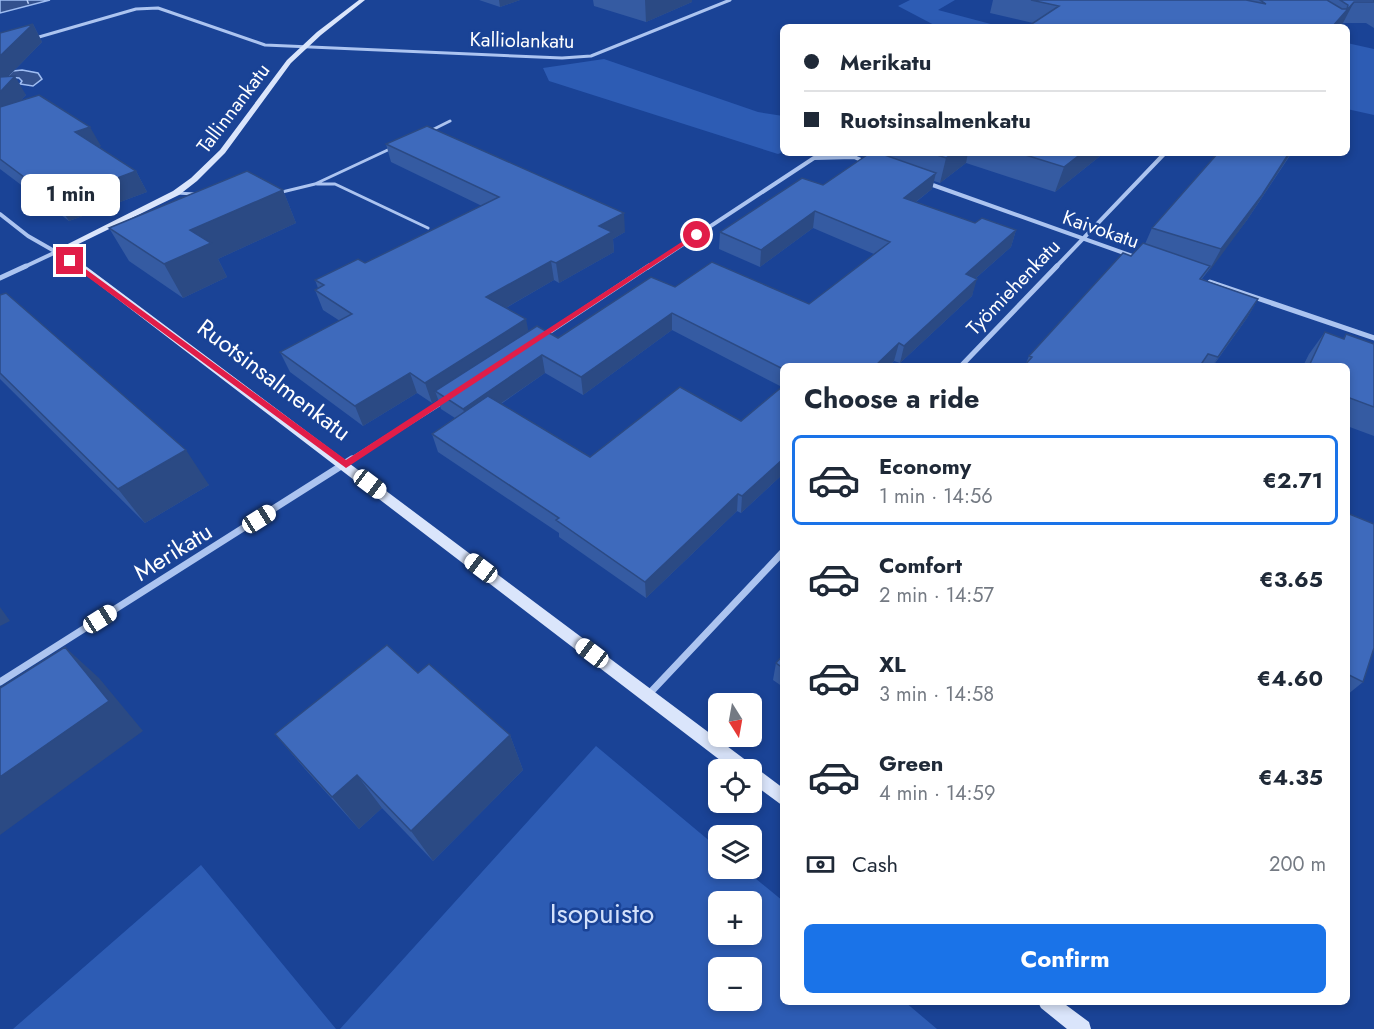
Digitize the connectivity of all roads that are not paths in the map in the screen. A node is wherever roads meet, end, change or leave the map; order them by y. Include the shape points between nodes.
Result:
1 (362, 0) edge
2 (730, 0) edge
3 (32, 40) edge
4 (303, 48) junction
5 (450, 121) dead end
6 (429, 131) edge
7 (398, 145) edge
8 (1162, 156) edge
9 (875, 165) edge
10 (918, 180) edge
11 (315, 184) junction
12 (176, 193) junction
13 (272, 193) edge
14 (197, 195) edge
15 (0, 214) edge
16 (428, 228) dead end
17 (1082, 239) junction
18 (56, 252) junction
19 (1143, 260) edge
20 (0, 278) edge
21 (1198, 278) edge
22 (1374, 338) edge
23 (534, 342) edge
24 (964, 363) edge
25 (454, 395) edge
26 (346, 465) junction
27 (780, 555) edge
28 (0, 681) edge
29 (648, 695) junction
30 (732, 759) edge
31 (762, 782) edge
32 (780, 796) edge
33 (1051, 1005) edge
34 (1082, 1029) edge

1 - 4 street, Tallinnankatu
2 - 4 street, Kalliolankatu via 591,56
3 - 4 street, Kalliolankatu via 136,9 158,8 265,45
4 - 12 street, Tallinnankatu via 281,70 211,167
5 - 6 lane
7 - 11 lane
8 - 17 street, Työmiehenkatu
9 - 23 street via 854,157 814,158
10 - 17 street, Kaivokatu
11 - 13 lane
11 - 16 lane via 335,184
12 - 14 lane
12 - 18 street, Tallinnankatu
15 - 18 street via 27,236
17 - 19 street, Kaivokatu
17 - 24 street, Työmiehenkatu
18 - 20 street
18 - 26 street, Ruotsinsalmenkatu
21 - 22 street
25 - 26 street, Merikatu
26 - 28 street, Merikatu
26 - 29 street, Ruotsinsalmenkatu
27 - 29 street
29 - 30 street, Ruotsinsalmenkatu
31 - 32 street
33 - 34 street

